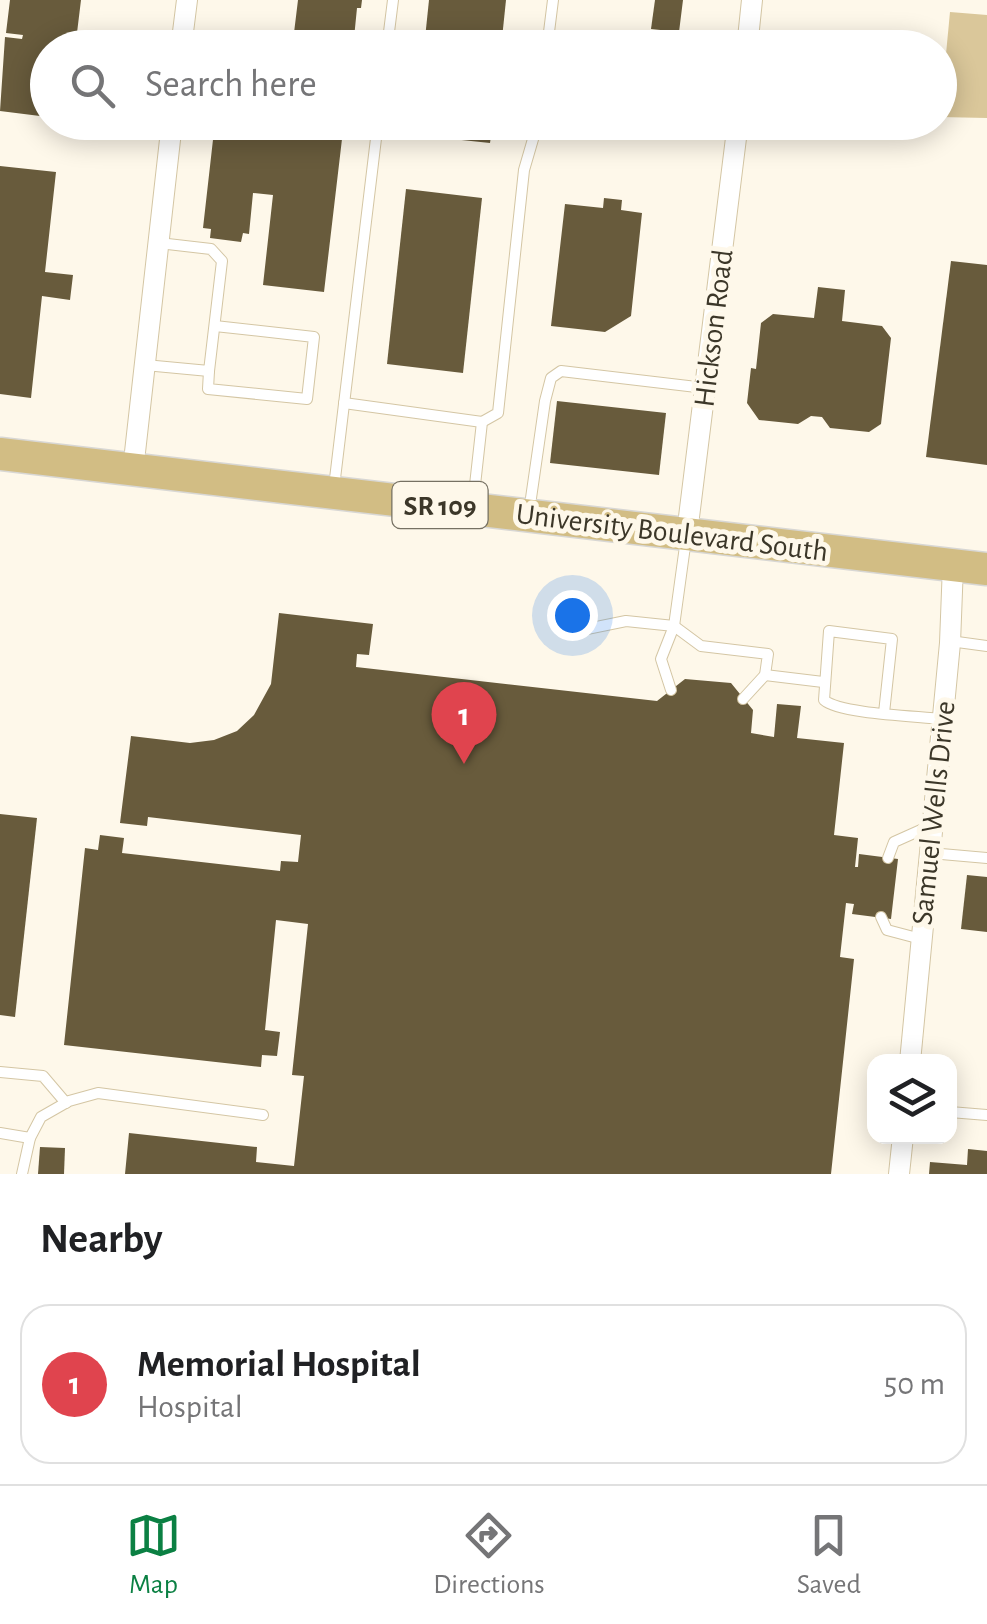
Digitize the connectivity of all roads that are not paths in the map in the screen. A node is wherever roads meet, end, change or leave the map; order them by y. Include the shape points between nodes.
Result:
1 (187, 0) edge
2 (393, 0) edge
3 (553, 0) edge
4 (752, 0) edge
5 (183, 30) edge
6 (390, 30) edge
7 (549, 30) edge
8 (748, 30) edge
9 (170, 140) edge
10 (376, 140) edge
11 (533, 140) edge
12 (736, 140) edge
13 (158, 243) junction
14 (215, 326) junction
15 (145, 365) junction
16 (209, 371) junction
17 (706, 388) junction
18 (344, 403) junction
19 (482, 422) junction
20 (0, 454) edge
21 (134, 470) junction
22 (334, 493) junction
23 (472, 509) junction
24 (528, 515) junction
25 (687, 534) junction
26 (953, 565) junction
27 (987, 569) edge
28 (674, 626) junction
29 (582, 630) dead end
30 (950, 641) junction
31 (987, 646) edge
32 (765, 674) junction
33 (823, 682) junction
34 (672, 690) dead end
35 (743, 698) dead end
36 (884, 713) junction
37 (943, 720) junction
38 (933, 825) junction
39 (930, 854) junction
40 (888, 858) dead end
41 (987, 858) edge
42 (881, 917) dead end
43 (921, 938) junction
44 (911, 1054) edge
45 (0, 1072) edge
46 (66, 1103) junction
47 (957, 1113) edge
48 (262, 1115) dead end
49 (987, 1115) edge
50 (0, 1133) edge
51 (30, 1138) junction
52 (902, 1144) edge
53 (22, 1174) edge
54 (900, 1174) edge

1 - 5 street
2 - 6 lane
3 - 7 lane
4 - 8 street
9 - 13 street
10 - 18 lane
11 - 19 lane via 498,412
12 - 17 street, Hickson Road
13 - 14 lane via 212,248 222,261
13 - 15 street
14 - 16 lane
14 - 16 lane via 314,337 308,400 208,388
15 - 16 lane
15 - 21 street
17 - 24 lane via 561,371 551,378
17 - 25 street, Hickson Road
18 - 19 lane
18 - 22 lane
19 - 23 lane
20 - 21 main road, University Boulevard South / SR 109
21 - 22 main road, University Boulevard South / SR 109
22 - 23 main road, University Boulevard South / SR 109
23 - 24 main road, University Boulevard South / SR 109
24 - 25 main road, University Boulevard South / SR 109
25 - 26 main road, University Boulevard South / SR 109
25 - 28 lane
26 - 27 main road, University Boulevard South / SR 109
26 - 30 street, Samuel Wells Drive
28 - 29 lane via 626,620
28 - 32 lane via 701,646 768,654
28 - 34 lane via 661,659
30 - 31 lane
30 - 37 street, Samuel Wells Drive
32 - 33 lane
32 - 35 lane
33 - 36 lane via 824,700 832,706
33 - 36 lane via 829,632 892,639
36 - 37 lane
37 - 38 street, Samuel Wells Drive
38 - 39 street, Samuel Wells Drive
38 - 40 lane via 894,842
39 - 41 lane
39 - 43 street, Samuel Wells Drive
42 - 43 lane via 888,930
43 - 44 street, Samuel Wells Drive
45 - 46 lane via 43,1076
46 - 48 lane via 98,1093
46 - 51 lane via 41,1117
47 - 49 lane
50 - 51 lane
51 - 53 lane
52 - 54 street

